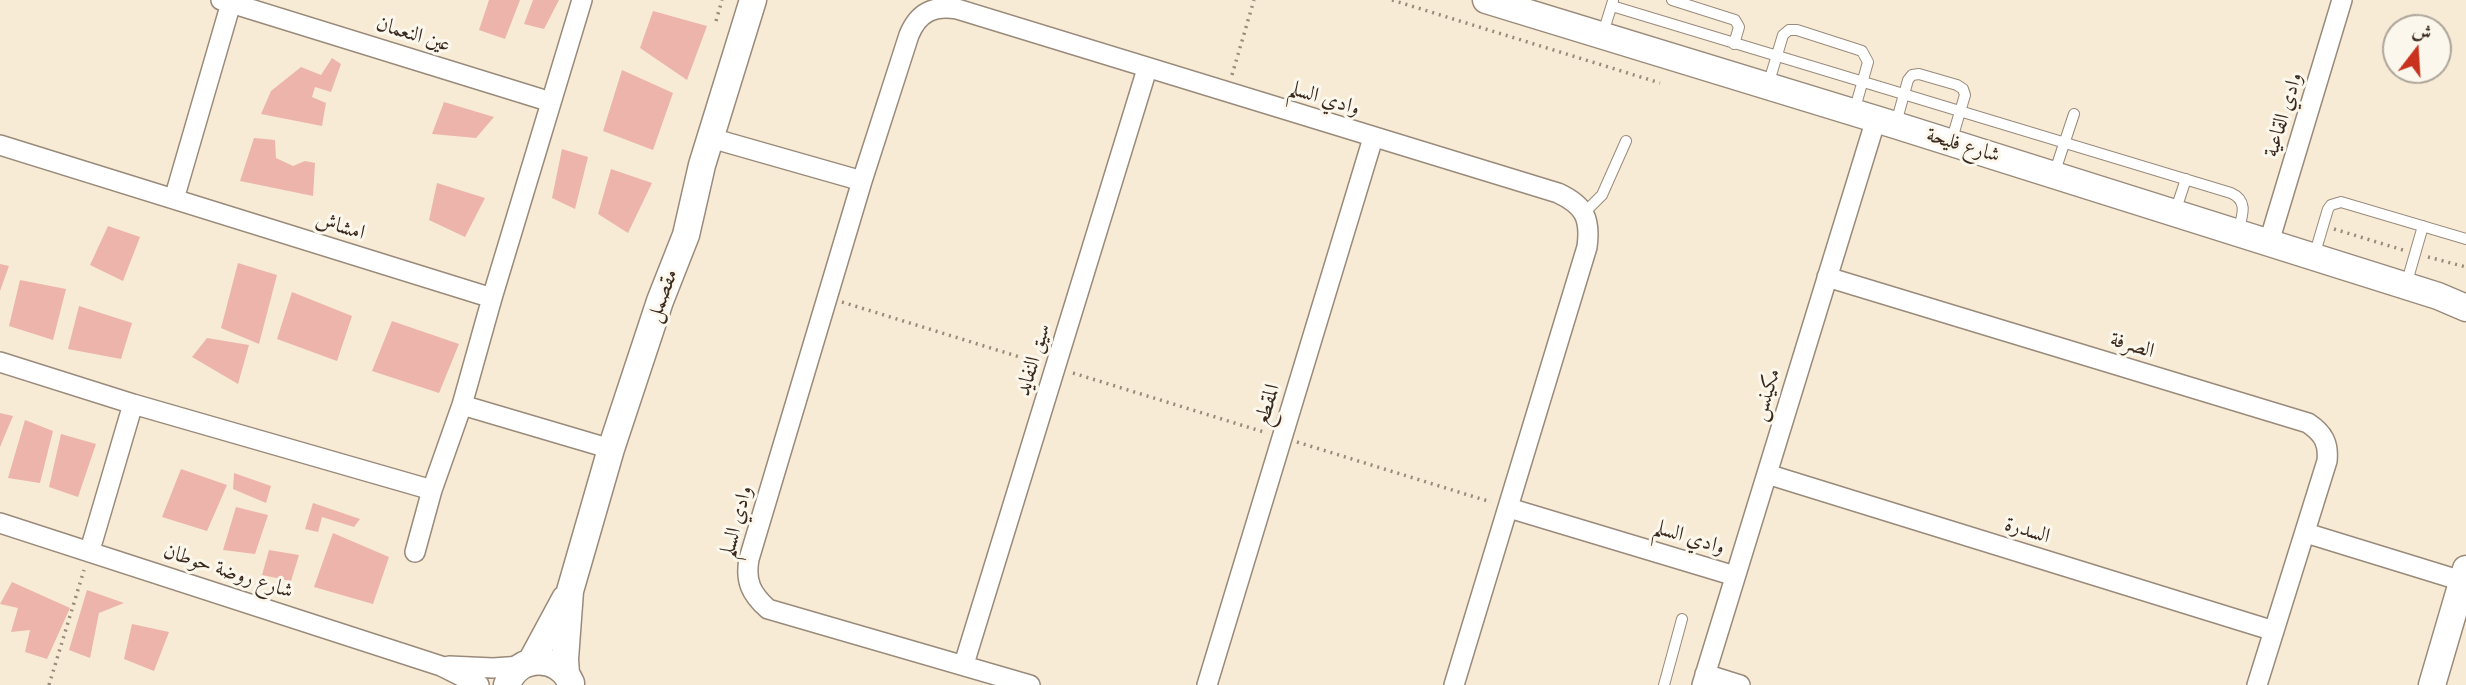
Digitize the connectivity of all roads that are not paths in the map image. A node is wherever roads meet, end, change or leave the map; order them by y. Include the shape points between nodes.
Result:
1 (582, 0) edge
2 (752, 0) edge
3 (1486, 0) edge
4 (1672, 0) edge
5 (2342, 0) edge
6 (226, 2) edge
7 (1613, 3) edge
8 (1535, 7) edge
9 (1602, 35) junction
10 (1734, 44) junction
11 (1776, 57) junction
12 (1147, 69) junction
13 (1863, 83) junction
14 (1768, 86) junction
15 (1904, 96) junction
16 (551, 102) junction
17 (1960, 113) junction
18 (2074, 114) dead end
19 (1875, 119) junction
20 (712, 138) junction
21 (1373, 138) junction
22 (1626, 141) dead end
23 (1951, 142) junction
24 (2064, 143) junction
25 (0, 145) edge
26 (2054, 174) junction
27 (2186, 179) junction
28 (862, 181) junction
29 (174, 199) junction
30 (1584, 213) junction
31 (2175, 213) junction
32 (2423, 226) junction
33 (2238, 232) junction
34 (2466, 239) edge
35 (2269, 242) junction
36 (2314, 256) junction
37 (1827, 277) junction
38 (2405, 286) junction
39 (2438, 296) junction
40 (492, 298) junction
41 (2466, 299) edge
42 (2466, 308) edge
43 (0, 362) edge
44 (133, 404) junction
45 (463, 405) junction
46 (611, 449) junction
47 (1767, 474) junction
48 (432, 491) junction
49 (1509, 508) junction
50 (0, 523) edge
51 (2306, 533) junction
52 (90, 551) junction
53 (415, 552) dead end
54 (2464, 575) edge
55 (1735, 576) junction
56 (570, 591) junction
57 (1682, 619) dead end
58 (2274, 631) junction
59 (964, 664) junction
60 (441, 666) junction
61 (520, 671) edge
62 (571, 680) edge
63 (1703, 680) edge
64 (479, 685) edge
65 (1030, 685) edge
66 (1207, 685) edge
67 (1454, 685) edge
68 (1664, 685) edge
69 (1740, 685) edge
70 (2257, 685) edge
71 (2432, 685) edge

1 - 16 street
2 - 20 street, مقصمل
3 - 8 street, شارع فليحة
4 - 10 lane via 1735,20 1739,27
5 - 35 street, وادي القاعية
6 - 16 street, عين النعمان
6 - 29 street
7 - 9 lane
7 - 10 lane
8 - 9 street, شارع فليحة
9 - 14 street, شارع فليحة
10 - 11 lane
11 - 13 lane
11 - 13 lane via 1783,35 1797,30 1862,51 1868,62
11 - 14 lane
12 - 21 street, وادي السلم
12 - 28 street, وادي السلم via 957,9 933,9 922,15 909,35
12 - 59 street, سيق النفايد
13 - 15 lane
13 - 19 lane
14 - 19 street, شارع فليحة
15 - 17 lane
15 - 17 lane via 1915,74 1957,85 1965,95
15 - 19 lane
16 - 40 street
17 - 23 lane
17 - 24 lane
18 - 24 lane
19 - 23 street, شارع فليحة
19 - 37 street, مكينس
20 - 28 street
20 - 46 street, مقصمل via 686,235
21 - 30 street, وادي السلم via 1558,194
21 - 66 street, المقطع
22 - 30 lane via 1602,195
23 - 26 street, شارع فليحة
24 - 26 lane
24 - 27 lane
25 - 29 street, امشاش
26 - 31 street, شارع فليحة
27 - 31 lane
27 - 33 lane via 2242,200
28 - 59 street, وادي السلم via 746,573 749,587 768,608
29 - 40 street, امشاش
30 - 49 street via 1587,247
31 - 33 street, شارع فليحة
32 - 34 lane
32 - 36 lane via 2336,202 2328,209
32 - 38 lane
33 - 35 street, شارع فليحة
35 - 36 street, شارع فليحة
36 - 38 street, شارع فليحة
37 - 47 street, مكينس
37 - 51 street, الصرفة via 2318,429 2329,450
38 - 39 street, شارع فليحة
39 - 41 street, شارع فليحة
39 - 42 street, شارع فليحة
40 - 45 street
43 - 44 street
44 - 48 street
44 - 52 street
45 - 46 street
45 - 48 street
46 - 56 street, مقصمل
47 - 55 street, مكينس
47 - 58 street, السدرة
48 - 53 street
49 - 55 street, وادي السلم
49 - 67 street
50 - 52 street, شارع روضة حوطان
51 - 54 street
51 - 58 street, الصرفة
52 - 60 street, شارع روضة حوطان
54 - 71 street
55 - 63 street, مكينس
56 - 61 street, مقصمل
56 - 62 street, مقصمل via 565,644
57 - 68 lane
58 - 70 street, الصرفة
59 - 65 street, وادي السلم
60 - 61 street, شارع روضة حوطان
60 - 64 street, شارع روضة حوطان
61 - 62 street via 550,663
63 - 69 street

